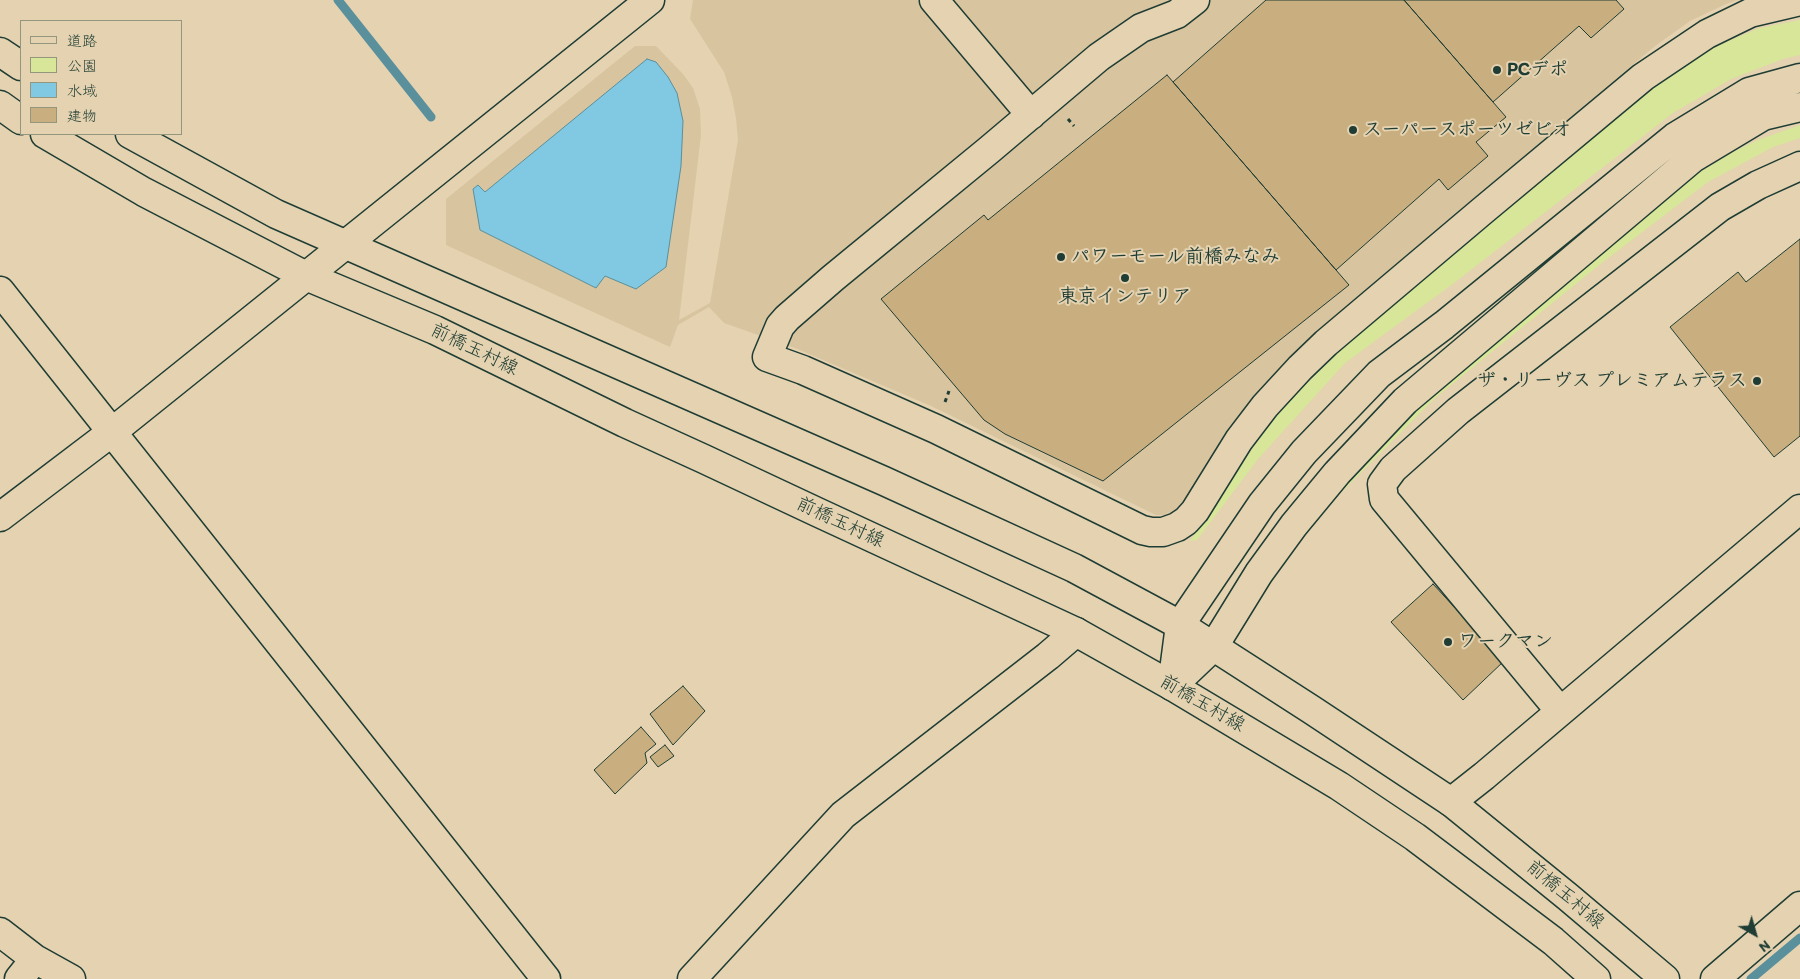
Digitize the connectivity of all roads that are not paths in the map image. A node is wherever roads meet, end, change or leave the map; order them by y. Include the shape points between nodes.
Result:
1 (650, 0) edge
2 (934, 0) edge
3 (1195, 0) edge
4 (1800, 1) edge
5 (0, 52) edge
6 (20, 65) edge
7 (1800, 78) edge
8 (0, 105) edge
9 (1800, 107) edge
10 (1032, 115) junction
11 (20, 119) edge
12 (47, 135) edge
13 (132, 135) edge
14 (1800, 166) edge
15 (345, 245) junction
16 (306, 276) junction
17 (0, 291) edge
18 (112, 432) junction
19 (1800, 509) edge
20 (0, 517) edge
21 (1180, 625) junction
22 (1076, 632) junction
23 (1214, 646) junction
24 (1172, 686) junction
25 (1560, 711) junction
26 (1451, 802) junction
27 (1800, 906) edge
28 (0, 932) edge
29 (27, 969) edge
30 (71, 979) edge
31 (546, 979) edge
32 (692, 979) edge
33 (1596, 979) edge
34 (1665, 979) edge
35 (1715, 979) edge

1 - 15 main road
2 - 10 main road
3 - 10 main road via 1176,14 1141,28 1119,42
4 - 10 main road via 1750,13 1708,34 1643,77 1480,212 1300,368 1239,440 1195,511 1186,521 1163,532 1142,530 936,429 767,357 780,326 787,318
5 - 6 main road
7 - 21 main road via 1749,92 1675,137 1379,374 1304,452 1268,497
8 - 11 main road
9 - 23 main road via 1763,116 1693,158 1405,401 1294,525
12 - 16 main road, 前橋玉村線 via 144,192
13 - 15 main road, 前橋玉村線 via 276,214
14 - 25 main road via 1720,207 1458,411 1393,469 1382,484 1384,499
15 - 16 main road
15 - 21 main road, 前橋玉村線 via 892,485 1074,568
16 - 18 main road
16 - 22 main road, 前橋玉村線 via 435,330 624,424
17 - 18 main road
18 - 20 main road
18 - 31 main road
19 - 25 main road
21 - 23 main road, 前橋玉村線
21 - 24 main road
22 - 24 main road, 前橋玉村線
22 - 32 main road via 843,815
23 - 24 main road
23 - 26 main road, 前橋玉村線
24 - 33 main road, 前橋玉村線 via 1339,786 1415,837 1553,941
25 - 26 main road
26 - 34 main road, 前橋玉村線
27 - 35 main road
28 - 29 main road
29 - 30 main road

